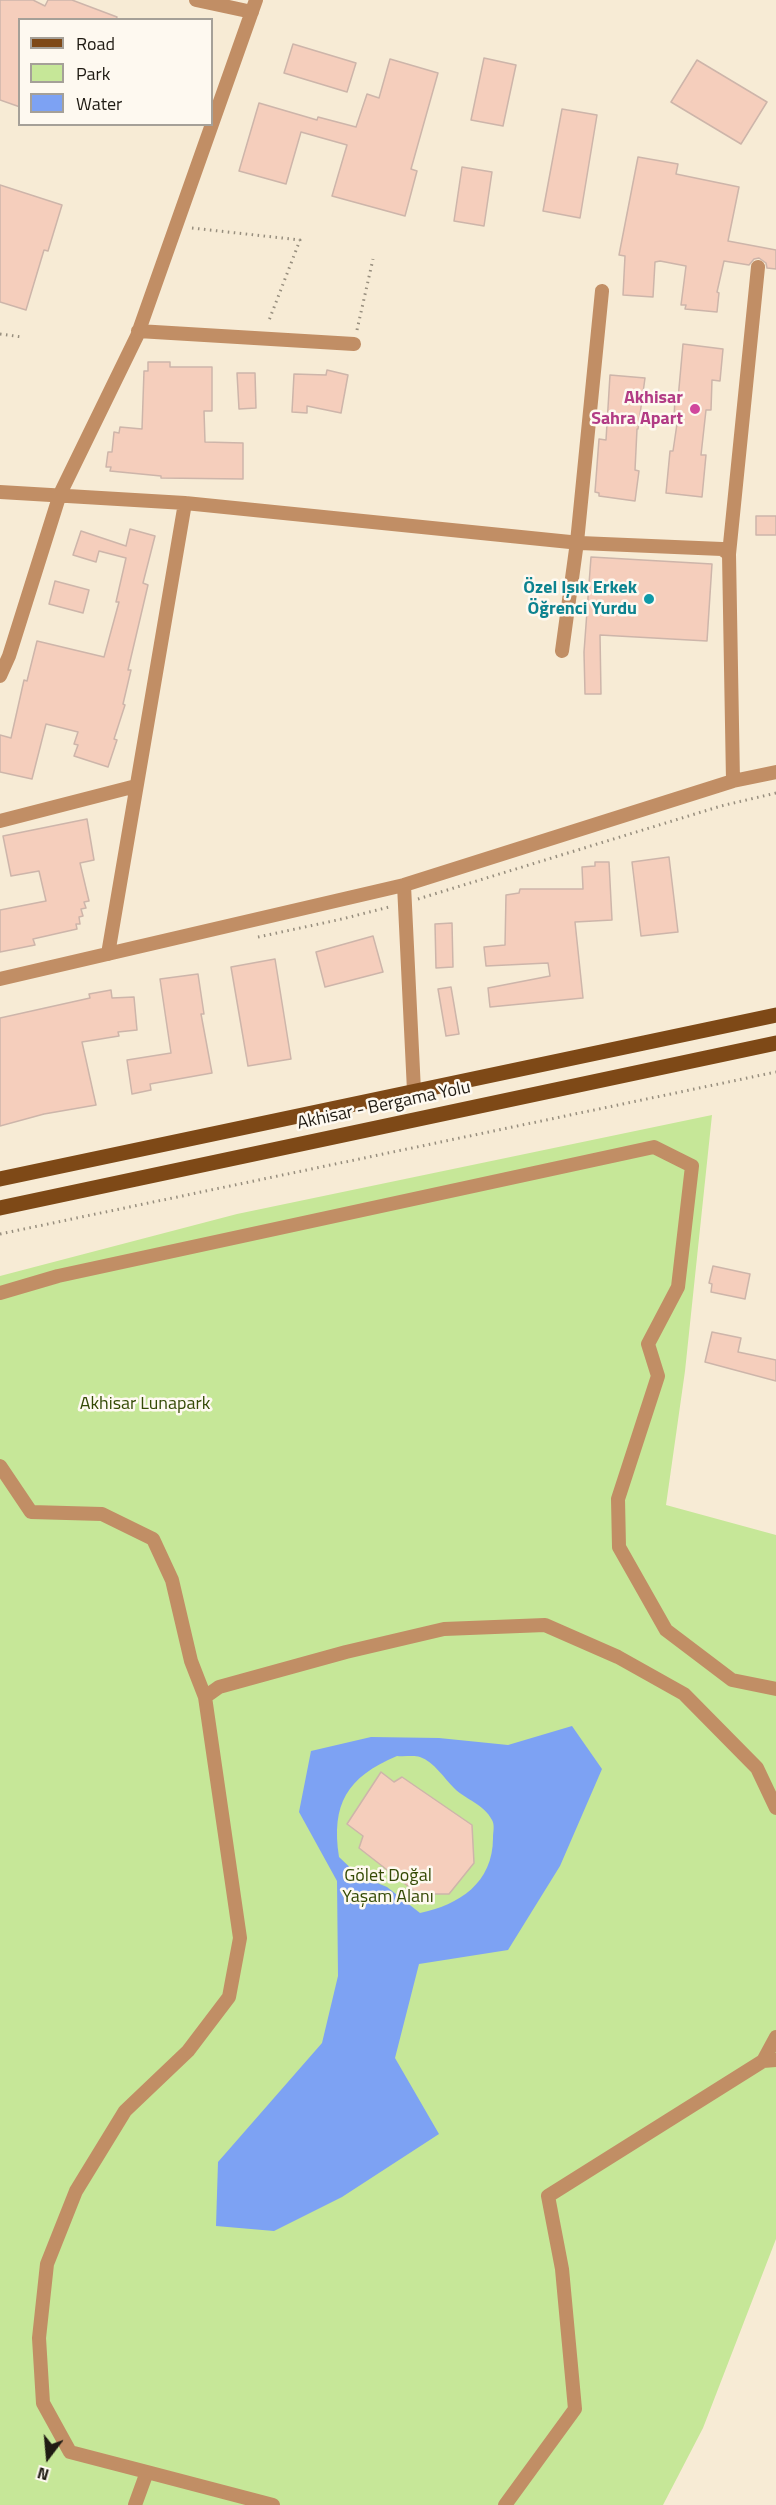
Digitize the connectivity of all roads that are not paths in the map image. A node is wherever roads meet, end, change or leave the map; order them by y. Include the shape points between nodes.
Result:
1 (196, 0) edge
2 (254, 3) edge
3 (213, 120) edge
4 (211, 126) edge
5 (758, 267) dead end
6 (602, 291) dead end
7 (138, 331) junction
8 (354, 344) road end
9 (0, 492) edge
10 (60, 494) junction
11 (185, 503) junction
12 (577, 542) junction
13 (729, 554) junction
14 (562, 651) dead end
15 (4, 659) edge
16 (0, 676) edge
17 (776, 772) edge
18 (733, 781) junction
19 (136, 786) junction
20 (0, 821) edge
21 (404, 885) junction
22 (108, 954) junction
23 (0, 979) edge
24 (776, 1015) edge
25 (776, 1043) edge
26 (414, 1091) junction
27 (0, 1179) edge
28 (0, 1208) edge
29 (0, 1293) edge
30 (0, 1466) edge
31 (776, 1689) edge
32 (205, 1697) junction
33 (776, 1808) edge
34 (776, 2037) edge
35 (770, 2060) edge
36 (147, 2472) junction
37 (135, 2505) edge
38 (273, 2505) edge
39 (505, 2505) edge

1 - 2 street
2 - 3 street
4 - 7 street
5 - 13 street
6 - 12 street
7 - 8 street
7 - 10 street
9 - 10 street
10 - 11 street
10 - 15 street
11 - 12 street
11 - 19 street
12 - 13 street via 722,549
12 - 14 street
13 - 18 street
15 - 16 street
17 - 18 street
18 - 21 street
19 - 20 street
19 - 22 street
21 - 22 street
21 - 26 street
22 - 23 street
24 - 26 main road, Akhisar - Bergama Yolu
25 - 28 main road, Akhisar - Bergama Yolu
26 - 27 main road, Akhisar - Bergama Yolu
29 - 31 street via 58,1276 654,1147 692,1166 678,1287 648,1344 657,1376 618,1499 619,1547 666,1630 732,1680
30 - 32 street via 31,1512 102,1514 153,1539 172,1580 191,1661
32 - 33 street via 219,1687 444,1629 544,1625 618,1657 684,1694 757,1768
32 - 36 street via 240,1938 229,1997 188,2051 125,2111 75,2191 47,2264 39,2338 43,2403 70,2452
34 - 35 street
35 - 39 street via 548,2196 562,2269 575,2409
36 - 37 street
36 - 38 street

